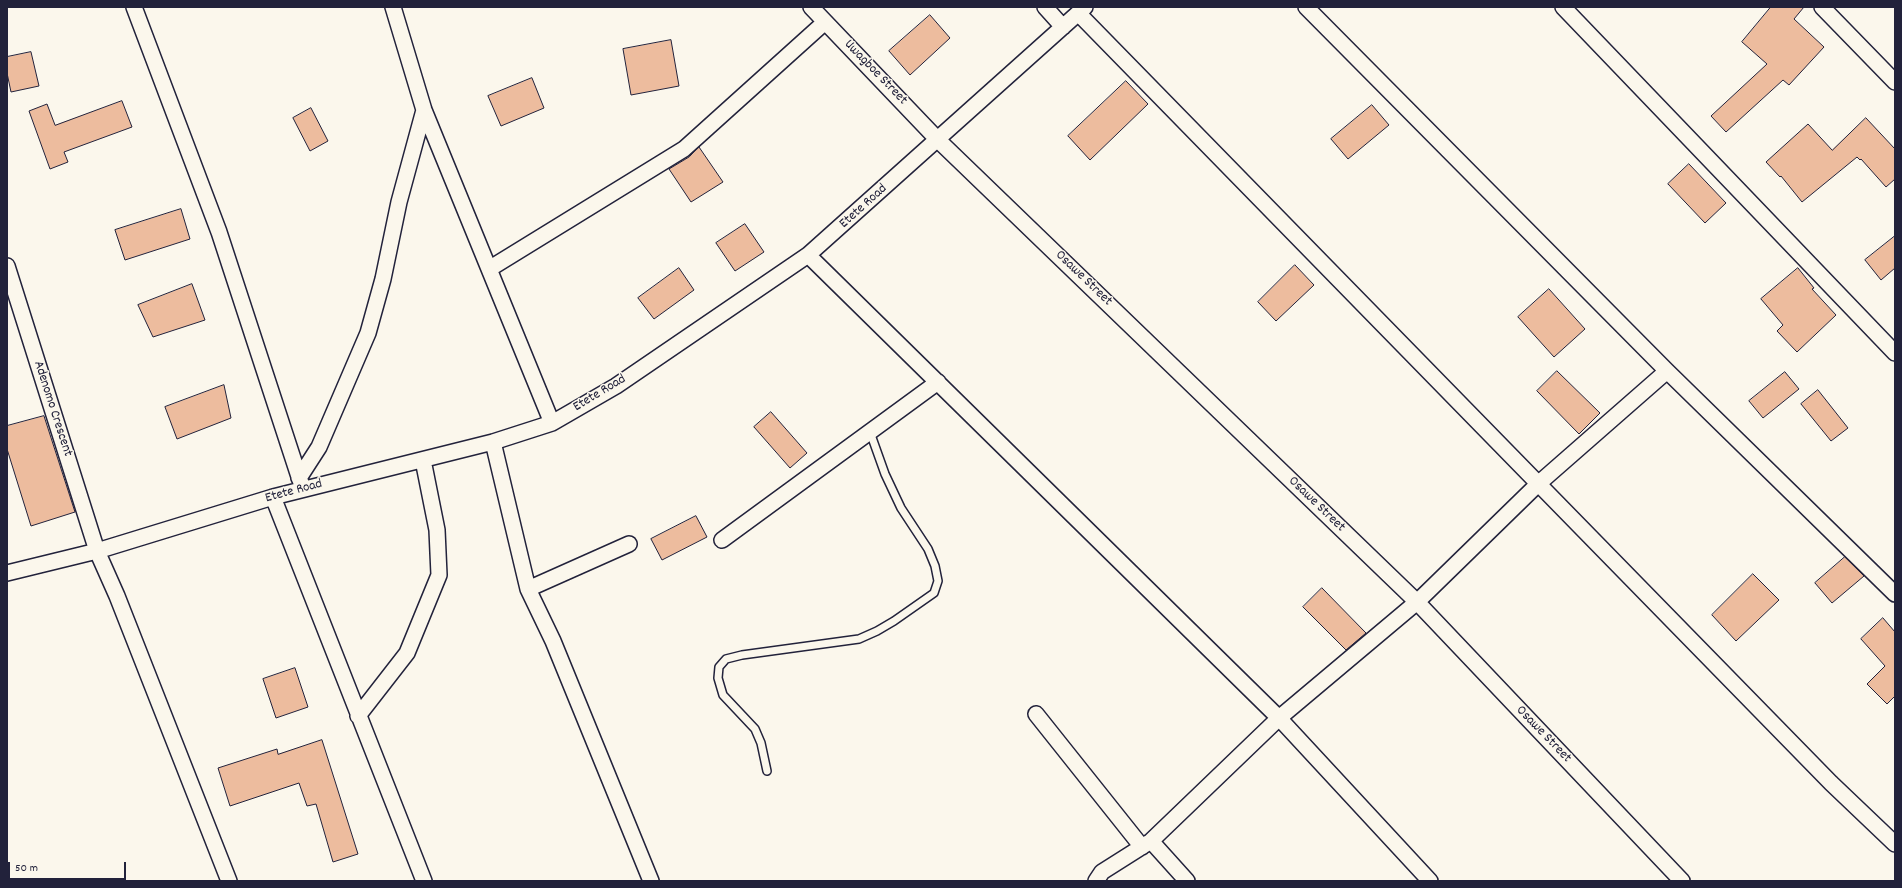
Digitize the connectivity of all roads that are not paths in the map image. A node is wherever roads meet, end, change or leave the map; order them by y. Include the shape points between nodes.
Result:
1 (134, 7) edge
2 (392, 7) edge
3 (811, 7) edge
4 (1044, 7) edge
5 (1306, 7) edge
6 (1563, 7) edge
7 (1822, 7) edge
8 (1081, 10) edge
9 (826, 22) junction
10 (1063, 27) junction
11 (1895, 82) edge
12 (424, 110) junction
13 (938, 140) junction
14 (808, 255) junction
15 (7, 266) edge
16 (489, 269) junction
17 (1895, 353) edge
18 (1667, 371) junction
19 (938, 382) junction
20 (552, 423) junction
21 (870, 432) junction
22 (493, 442) junction
23 (423, 460) junction
24 (301, 484) junction
25 (1538, 484) junction
26 (273, 497) junction
27 (722, 540) dead end
28 (629, 544) dead end
29 (97, 551) junction
30 (7, 573) edge
31 (528, 589) junction
32 (1895, 594) edge
33 (1417, 602) junction
34 (1036, 714) dead end
35 (358, 716) junction
36 (1279, 718) junction
37 (767, 771) dead end
38 (1146, 844) junction
39 (1895, 844) edge
40 (229, 881) edge
41 (424, 881) edge
42 (652, 881) edge
43 (1096, 881) edge
44 (1187, 881) edge
45 (1430, 881) edge
46 (1682, 881) edge

1 - 24 street via 219,232
2 - 12 street
3 - 9 street, Uwagboe Street
4 - 10 street
5 - 18 street
6 - 17 street
7 - 11 street
8 - 10 street, Etete Road
8 - 25 street
9 - 13 street, Uwagboe Street
9 - 16 street via 684,149
10 - 13 street, Etete Road
12 - 16 street
12 - 24 street via 368,333
13 - 14 street, Etete Road
13 - 33 street, Osawe Street
14 - 19 street
14 - 20 street, Etete Road via 616,386
15 - 29 street, Adenomo Crescent
16 - 20 street
18 - 25 street
18 - 32 street
19 - 21 street
19 - 36 street
20 - 22 street, Etete Road
21 - 27 street
21 - 37 lane via 901,508 928,549 938,581 934,593 894,621 859,639 726,659 719,667 718,678 723,695 755,729
22 - 23 street, Etete Road
22 - 31 street
23 - 24 street, Etete Road
23 - 35 street via 437,530 439,575 407,653
24 - 26 street, Etete Road
25 - 33 street
25 - 39 street via 1831,783
26 - 29 street, Etete Road
26 - 35 street
28 - 31 street
29 - 30 street, Etete Road
29 - 40 street, Adenomo Crescent
31 - 42 street via 553,642
33 - 36 street
33 - 46 street, Osawe Street
34 - 38 street
35 - 41 street
36 - 38 street
36 - 45 street
38 - 43 street via 1102,872
38 - 44 street

